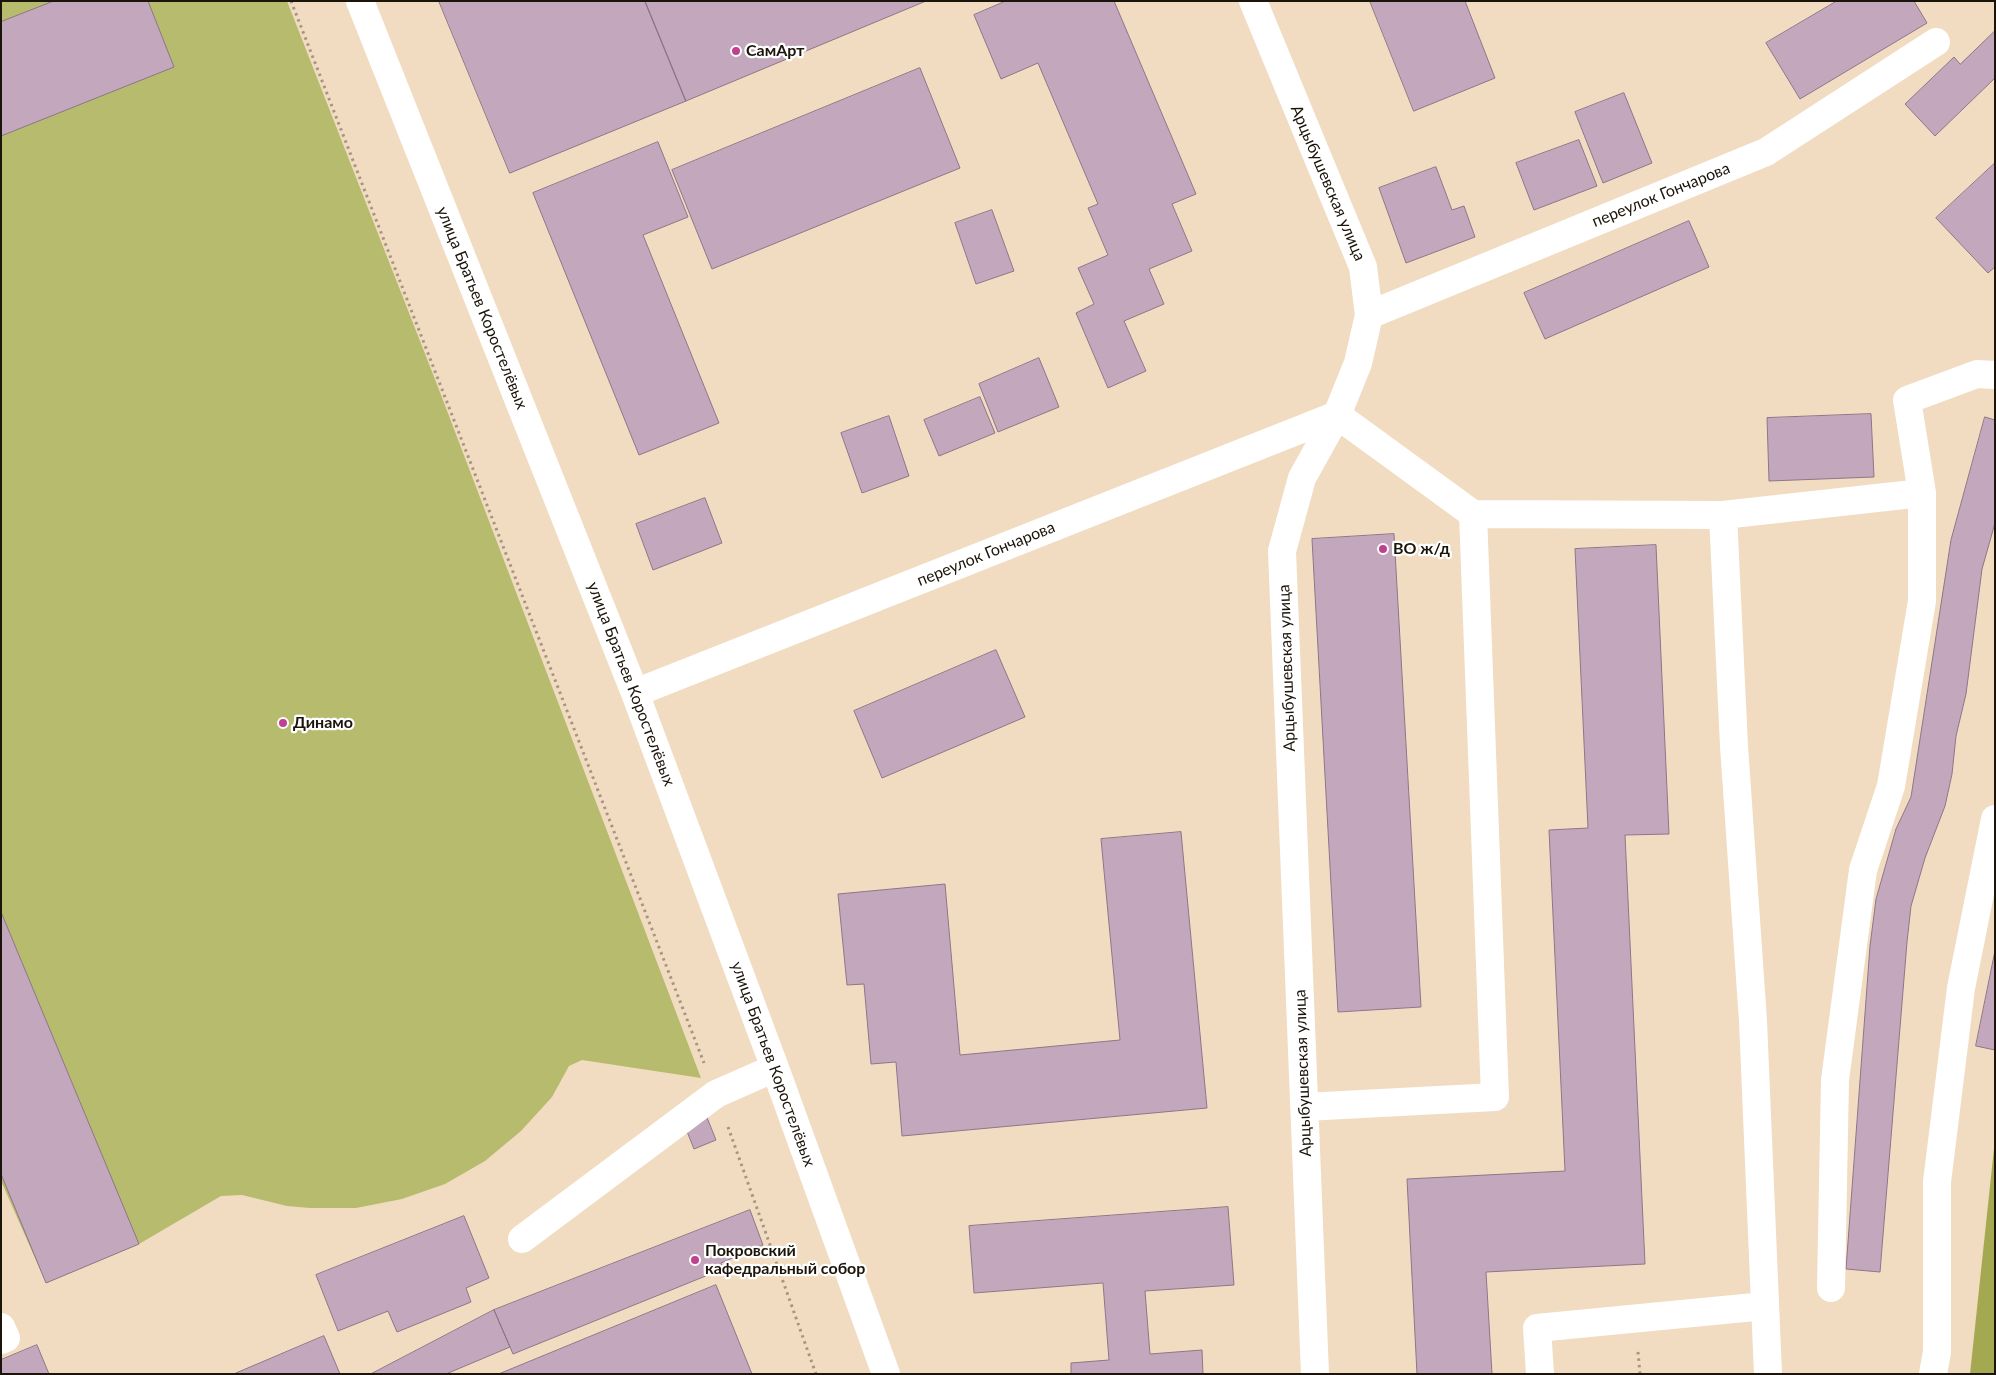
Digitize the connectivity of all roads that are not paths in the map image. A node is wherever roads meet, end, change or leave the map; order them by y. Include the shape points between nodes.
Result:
1 (360, 1) edge
2 (1253, 1) edge
3 (1936, 42) dead end
4 (1369, 315) junction
5 (1995, 375) edge
6 (1337, 415) junction
7 (1922, 493) junction
8 (1473, 514) junction
9 (1723, 515) junction
10 (635, 693) junction
11 (1995, 819) edge
12 (775, 1068) junction
13 (1305, 1107) junction
14 (522, 1239) dead end
15 (1832, 1288) dead end
16 (1765, 1306) junction
17 (1, 1327) edge
18 (1, 1340) edge
19 (886, 1374) edge
20 (1315, 1374) edge
21 (1540, 1374) edge
22 (1768, 1374) edge
23 (1933, 1374) edge

1 - 10 street, улица Братьев Коростелёвых
2 - 4 street, Арцыбушевская улица via 1363,267
3 - 4 street, переулок Гончарова via 1766,152
4 - 6 street, Арцыбушевская улица via 1358,363
5 - 7 street via 1977,374 1907,400
6 - 8 street
6 - 10 street, переулок Гончарова
6 - 13 street, Арцыбушевская улица via 1302,478 1282,551
7 - 9 street
7 - 15 street via 1922,601 1891,786 1863,870 1835,1080
8 - 9 street
8 - 13 street via 1495,1097
9 - 16 street via 1734,746 1753,1021
10 - 12 street, улица Братьев Коростелёвых
11 - 23 street via 1961,988 1937,1182 1937,1352
12 - 14 street via 716,1094
12 - 19 street, улица Братьев Коростелёвых
13 - 20 street, Арцыбушевская улица
16 - 21 street via 1537,1328
16 - 22 street
17 - 18 street via 6,1338

